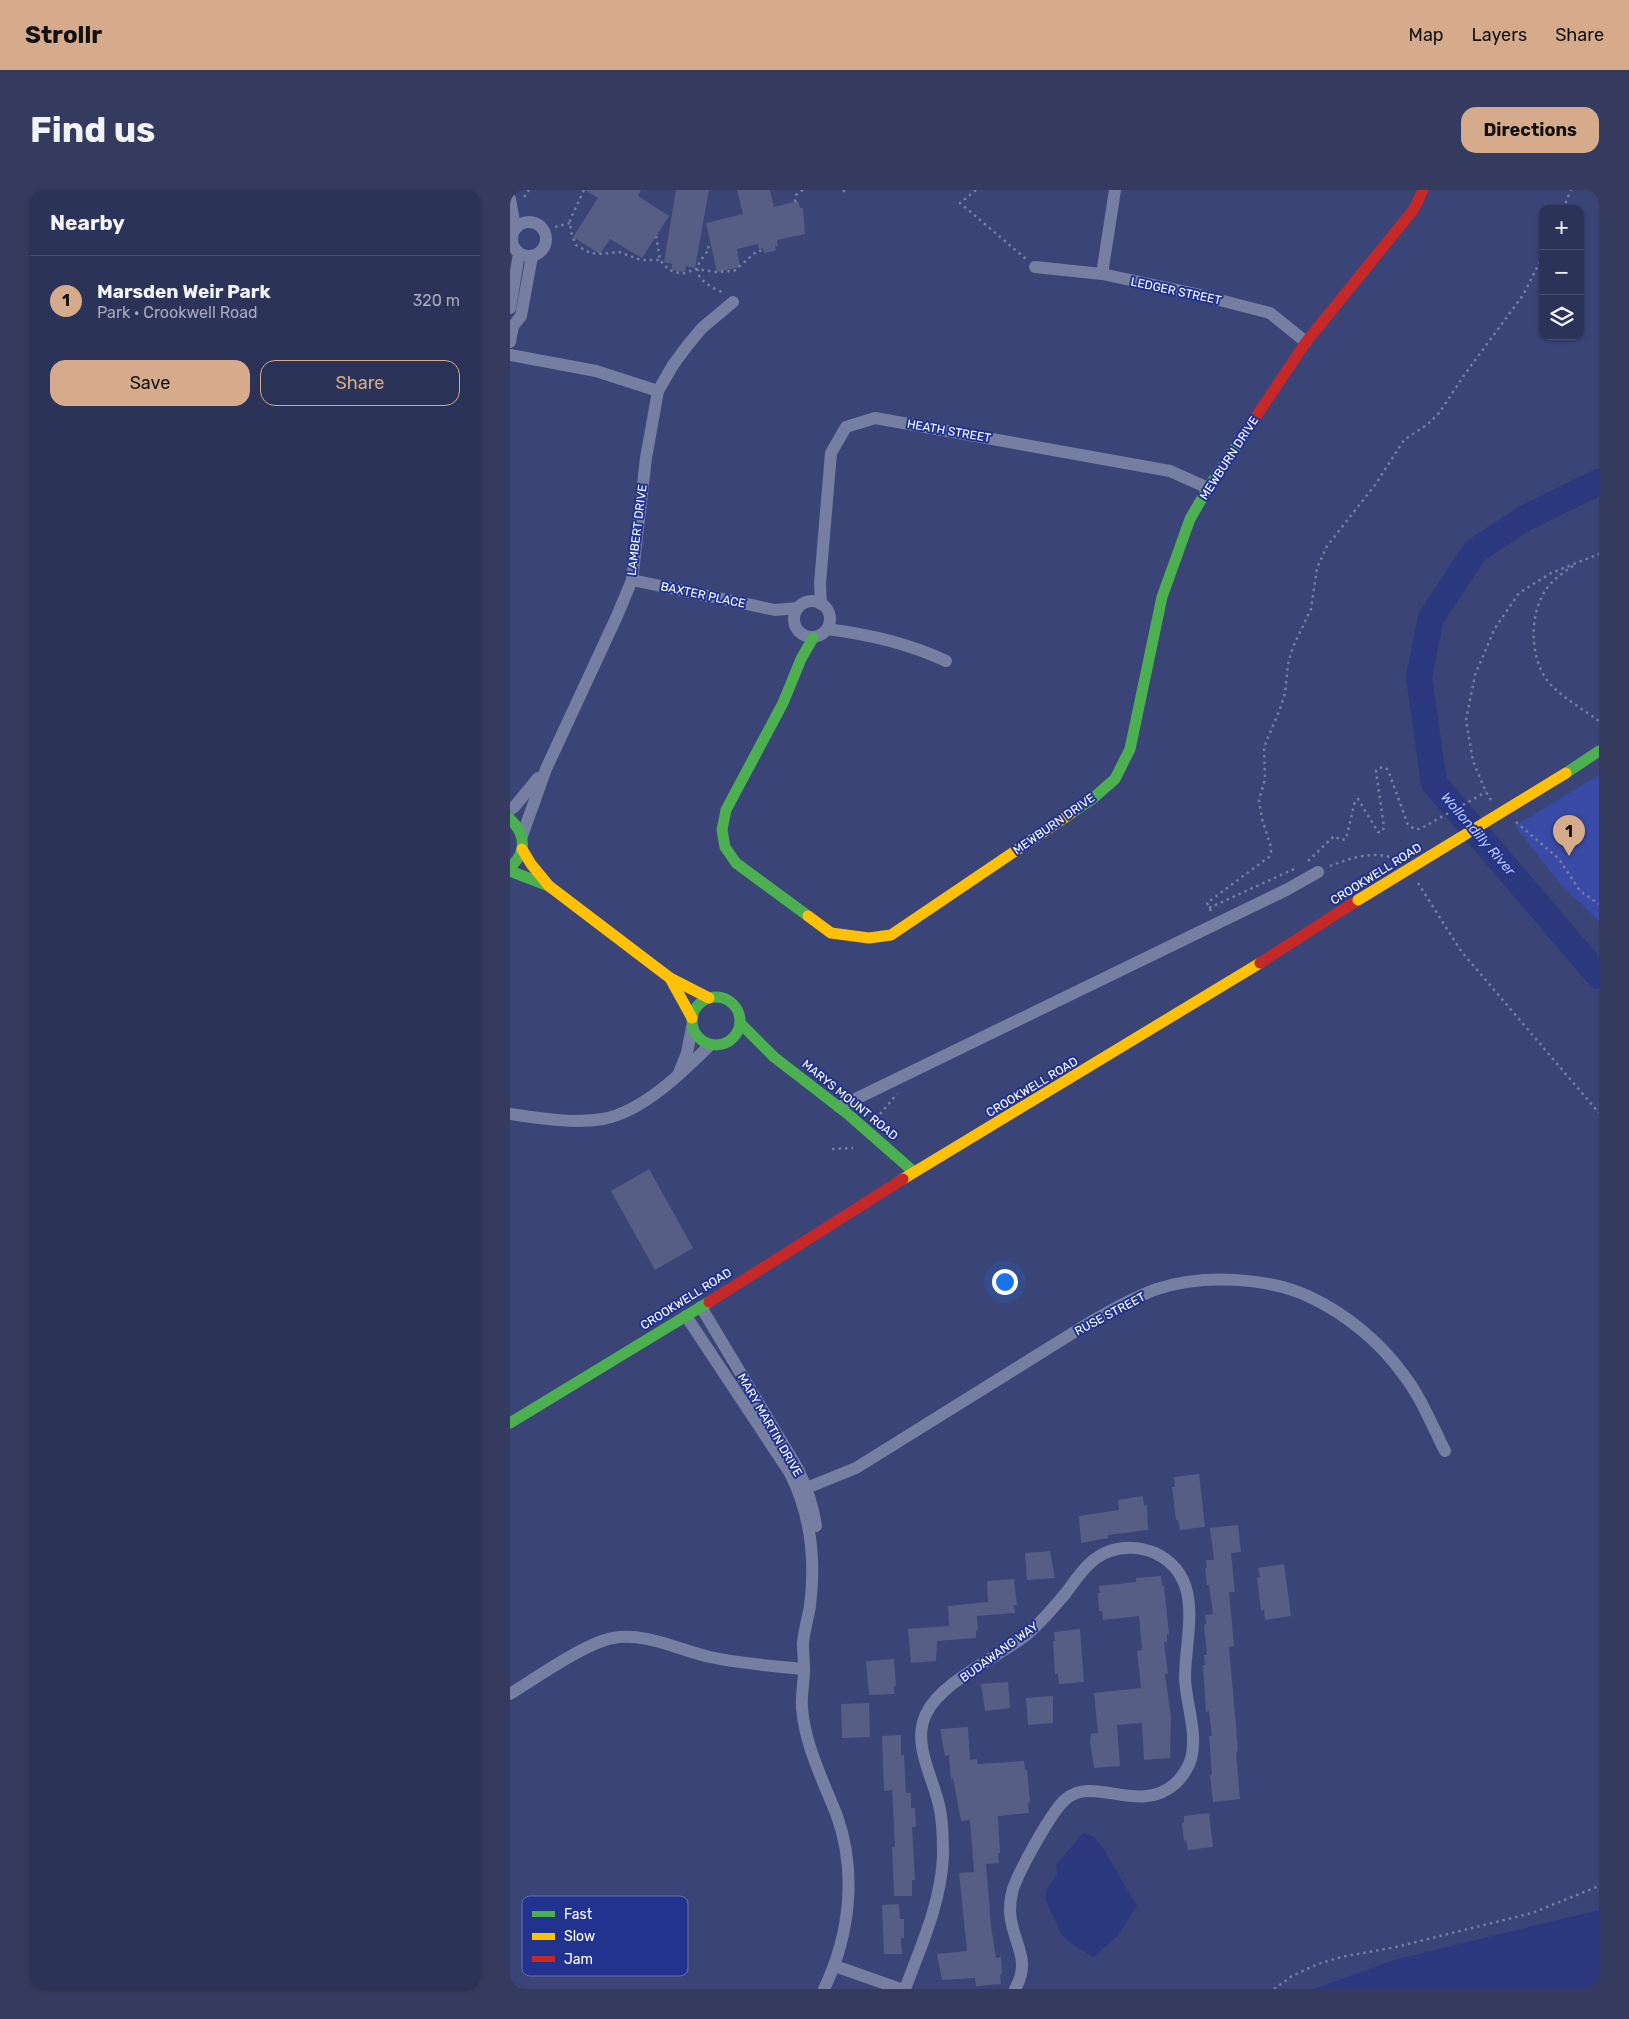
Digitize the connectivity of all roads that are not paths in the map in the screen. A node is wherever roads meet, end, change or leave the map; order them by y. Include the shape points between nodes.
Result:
1 (1115, 190) edge
2 (1423, 190) edge
3 (516, 200) edge
4 (515, 227) junction
5 (526, 255) junction
6 (1035, 267) road end
7 (1102, 274) junction
8 (730, 298) road end
9 (510, 308) edge
10 (512, 323) edge
11 (510, 342) edge
12 (1306, 342) junction
13 (510, 355) edge
14 (658, 391) junction
15 (1208, 488) junction
16 (632, 580) junction
17 (816, 603) junction
18 (798, 608) junction
19 (775, 610) junction
20 (794, 622) junction
21 (829, 623) junction
22 (808, 636) junction
23 (801, 659) joint
24 (946, 661) dead end
25 (1599, 751) edge
26 (546, 769) junction
27 (510, 810) edge
28 (510, 819) edge
29 (522, 842) junction
30 (510, 866) edge
31 (510, 870) edge
32 (1318, 872) road end
33 (549, 886) junction
34 (670, 978) junction
35 (709, 998) junction
36 (692, 1022) junction
37 (740, 1023) junction
38 (726, 1044) junction
39 (710, 1045) junction
40 (766, 1051) junction
41 (678, 1076) junction
42 (839, 1107) junction
43 (510, 1114) edge
44 (914, 1172) junction
45 (700, 1307) junction
46 (686, 1316) junction
47 (510, 1422) edge
48 (1445, 1451) dead end
49 (803, 1490) junction
50 (804, 1669) junction
51 (510, 1694) edge
52 (835, 1966) junction
53 (824, 1989) edge
54 (900, 1989) edge
55 (905, 1989) edge
56 (1015, 1989) edge

1 - 7 street
2 - 12 street, MEWBURN DRIVE via 1414,209
3 - 4 street
4 - 5 street via 511,239 515,250
4 - 5 street via 525,222 542,227 546,238 542,250
5 - 9 street
5 - 10 street via 521,316
6 - 7 street, LEDGER STREET
7 - 12 street, LEDGER STREET via 1270,312
8 - 14 street, LAMBERT DRIVE via 687,346
10 - 11 street
12 - 15 street, MEWBURN DRIVE
13 - 14 street via 596,371
14 - 16 street, LAMBERT DRIVE via 646,458
15 - 17 street, HEATH STREET via 1170,472 875,418 846,427 830,453
15 - 23 street, MEWBURN DRIVE via 1190,519 1162,597 1130,749 1115,779 1091,800 891,935 869,938 831,933 736,863 725,847 722,830 726,810 783,703
16 - 19 street, BAXTER PLACE
16 - 26 street, LAMBERT DRIVE
17 - 18 street
17 - 21 street via 828,612
18 - 19 street, BAXTER PLACE
18 - 20 street
19 - 20 street, BAXTER PLACE
20 - 22 street via 798,631
21 - 22 street via 824,633
21 - 24 street via 848,632 924,651
22 - 23 street, MEWBURN DRIVE
25 - 44 street, CROOKWELL ROAD, bridge via 1124,1047
26 - 27 street, LAMBERT DRIVE
26 - 29 street, LAMBERT DRIVE
28 - 29 street via 519,829
29 - 30 street via 519,857
29 - 33 street via 531,864
31 - 33 street
32 - 42 street
33 - 34 street
34 - 35 street
34 - 36 street
35 - 36 street via 697,1005
35 - 37 street via 724,998 731,1002 740,1015
36 - 39 street via 698,1039
36 - 41 street via 687,1053
37 - 38 street via 736,1035
37 - 40 street, MARYS MOUNT ROAD
38 - 39 street
38 - 40 street, MARYS MOUNT ROAD
39 - 41 street
40 - 42 street, MARYS MOUNT ROAD
41 - 43 street via 630,1109 604,1119 578,1121
42 - 44 street, MARYS MOUNT ROAD
44 - 45 street, CROOKWELL ROAD
45 - 46 street, CROOKWELL ROAD
45 - 49 street, MARY MARTIN DRIVE via 798,1469
46 - 47 street, CROOKWELL ROAD
46 - 49 street, MARY MARTIN DRIVE
48 - 49 street, RUSE STREET via 1404,1374 1376,1342 1345,1318 1310,1297 1268,1284 1230,1279 1192,1281 1129,1300 856,1468
49 - 50 street, MARY MARTIN DRIVE via 813,1570 803,1642
50 - 51 street via 749,1664 710,1657 645,1638 622,1637 596,1643
50 - 52 street, MARY MARTIN DRIVE via 802,1706 807,1736 837,1817 848,1872 845,1929
52 - 53 street, MARY MARTIN DRIVE
52 - 54 street
55 - 56 street, BUDAWANG WAY via 936,1904 942,1856 940,1809 922,1745 925,1716 944,1691 1040,1624 1090,1563 1102,1554 1139,1548 1151,1551 1181,1576 1189,1599 1186,1679 1192,1742 1190,1763 1177,1782 1162,1792 1136,1797 1082,1791 1066,1798 1058,1806 1021,1871 1010,1899 1011,1923 1023,1966

